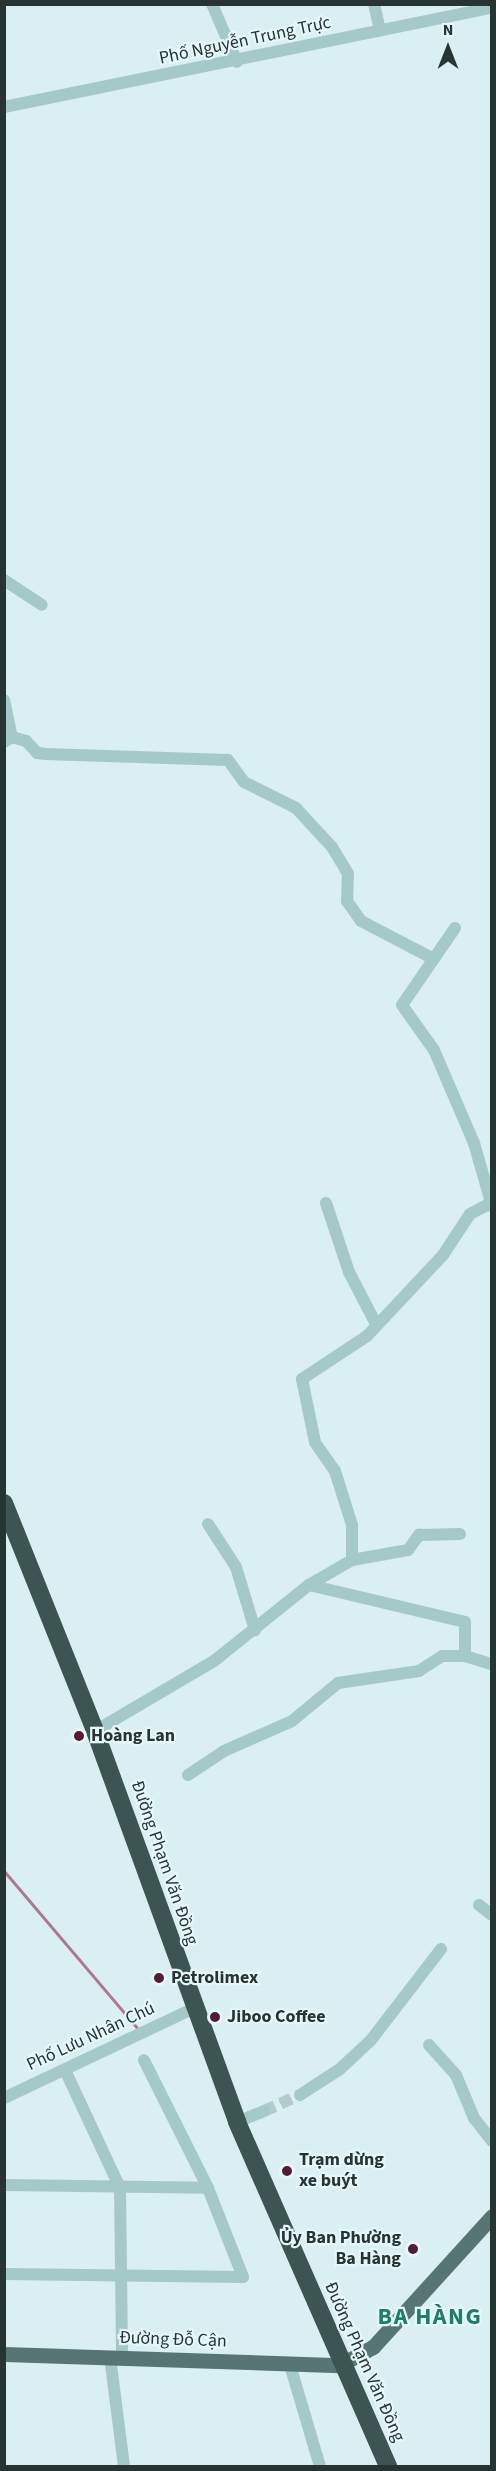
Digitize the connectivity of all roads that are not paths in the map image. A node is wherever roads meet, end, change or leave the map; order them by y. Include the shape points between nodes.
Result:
1 (212, 4) edge
2 (374, 4) edge
3 (492, 8) edge
4 (380, 30) junction
5 (237, 62) junction
6 (4, 107) edge
7 (4, 580) edge
8 (42, 605) dead end
9 (4, 700) edge
10 (8, 739) edge
11 (455, 928) dead end
12 (434, 959) junction
13 (326, 1203) dead end
14 (490, 1205) edge
15 (376, 1324) junction
16 (4, 1503) edge
17 (208, 1524) dead end
18 (460, 1534) dead end
19 (352, 1560) junction
20 (309, 1585) junction
21 (255, 1630) junction
22 (465, 1656) junction
23 (492, 1664) edge
24 (95, 1731) junction
25 (188, 1775) dead end
26 (479, 1905) dead end
27 (492, 1915) edge
28 (441, 1949) dead end
29 (192, 2009) junction
30 (429, 2045) dead end
31 (144, 2060) dead end
32 (65, 2070) junction
33 (300, 2095) tunnel mouth
34 (4, 2098) edge
35 (264, 2111) tunnel mouth
36 (237, 2122) junction
37 (492, 2141) edge
38 (4, 2185) edge
39 (120, 2188) junction
40 (208, 2188) junction
41 (492, 2216) edge
42 (4, 2274) edge
43 (123, 2276) junction
44 (4, 2354) edge
45 (116, 2358) junction
46 (290, 2365) junction
47 (340, 2365) junction
48 (124, 2466) edge
49 (320, 2466) edge
50 (388, 2466) edge

1 - 5 street
2 - 4 street
3 - 4 street, Phố Nguyễn Trung Trực
4 - 5 street, Phố Nguyễn Trung Trực
5 - 6 street, Phố Nguyễn Trung Trực
7 - 8 street
9 - 10 street
10 - 12 street via 46,754 228,760 244,782 296,808 332,847 348,874 347,901 361,921
11 - 12 street
12 - 14 street via 402,1005 434,1050 474,1143
13 - 15 street via 349,1272
14 - 15 street via 470,1215 443,1255
15 - 19 street via 367,1336 302,1379 315,1442 335,1471 352,1525
16 - 24 highway, Đường Phạm Văn Đồng
17 - 21 street via 236,1567
18 - 19 street via 418,1535 408,1550
19 - 20 street
20 - 21 street
20 - 22 street via 465,1622
21 - 24 street
22 - 23 street
22 - 25 street via 442,1656 419,1671 346,1680 292,1721 224,1751
24 - 29 highway, Đường Phạm Văn Đồng
26 - 27 street
28 - 33 street via 371,2040 340,2069
29 - 32 street, Phố Lưu Nhân Chú
29 - 36 highway, Đường Phạm Văn Đồng
30 - 37 street via 456,2075 474,2118
31 - 40 street
32 - 34 street, Phố Lưu Nhân Chú
32 - 39 street
35 - 36 street
36 - 47 highway, Đường Phạm Văn Đồng
38 - 39 street
39 - 40 street
39 - 43 street
40 - 43 street via 243,2277
41 - 47 main road via 373,2347
42 - 43 street
43 - 45 street
44 - 45 main road, Đường Đỗ Cận
45 - 46 main road, Đường Đỗ Cận
45 - 48 street
46 - 47 main road, Đường Đỗ Cận
46 - 49 street
47 - 50 highway, Đường Phạm Văn Đồng

